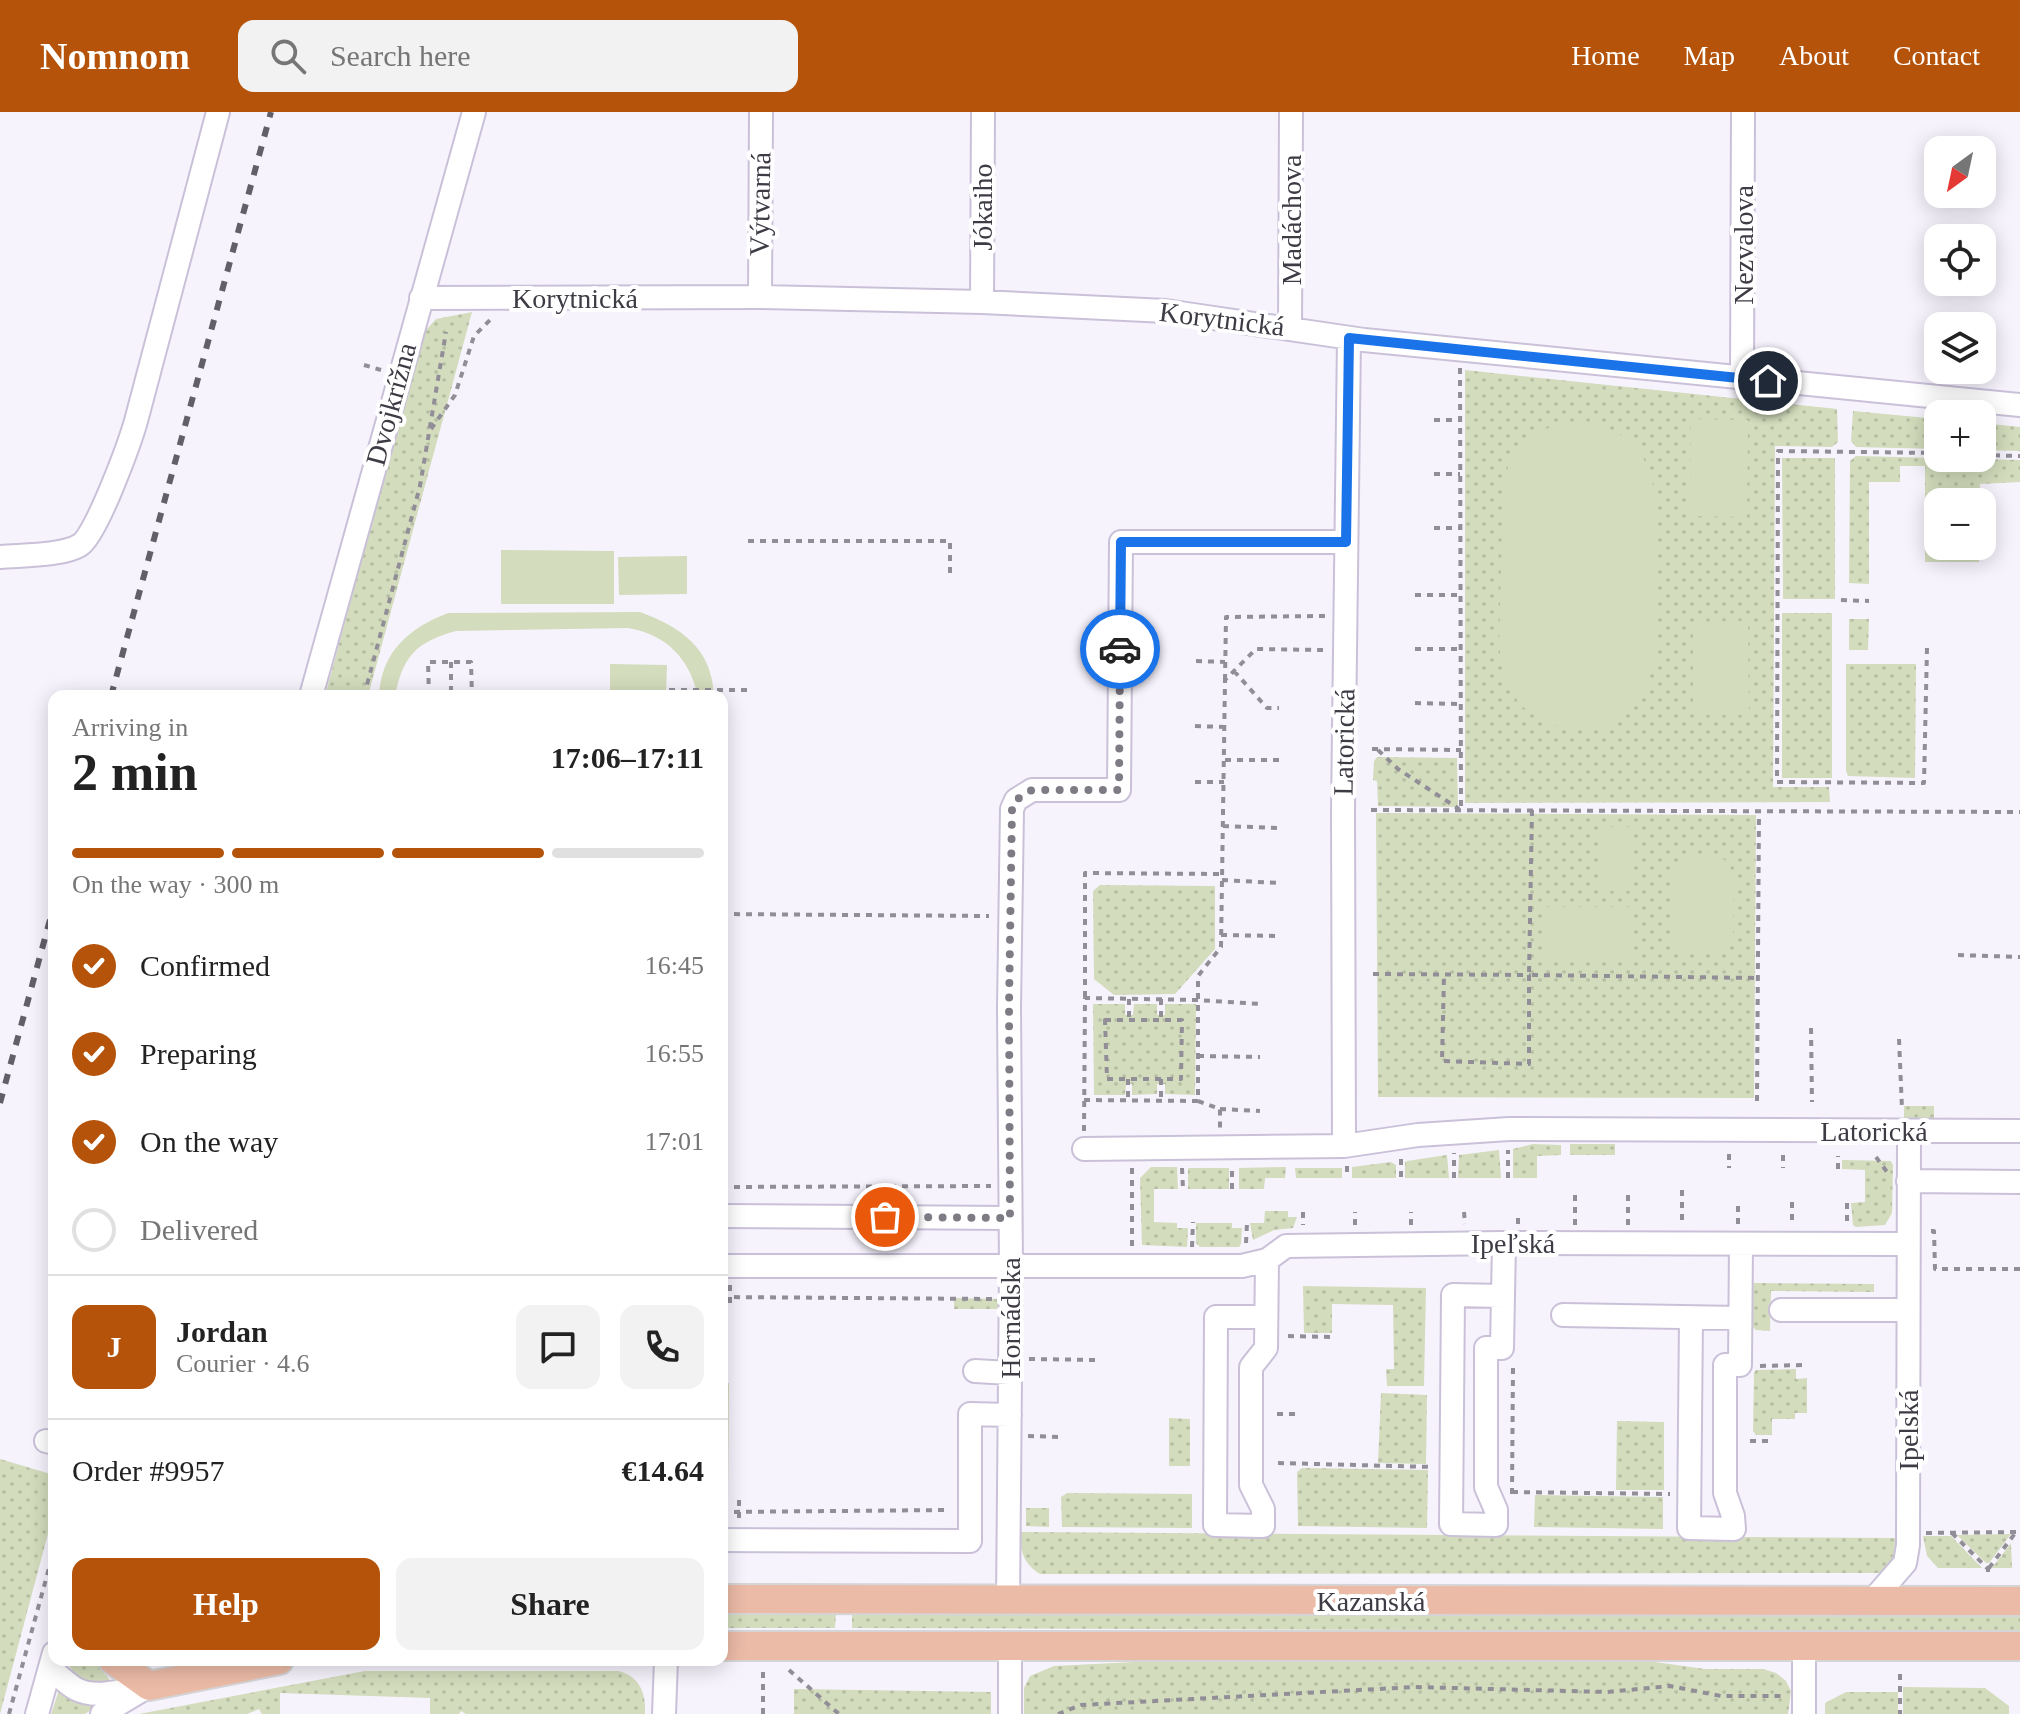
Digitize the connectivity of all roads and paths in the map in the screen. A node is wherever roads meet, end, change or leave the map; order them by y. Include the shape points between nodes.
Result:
1 (218, 112) edge
2 (474, 112) edge
3 (761, 112) edge
4 (983, 112) edge
5 (1291, 112) edge
6 (1743, 112) edge
7 (760, 297) junction
8 (421, 298) junction
9 (982, 302) junction
10 (492, 318) dead end
11 (1290, 328) junction
12 (446, 332) dead end
13 (1349, 338) junction
14 (364, 365) dead end
15 (1460, 367) dead end
16 (383, 370) dead end
17 (1742, 379) junction
18 (2020, 405) edge
19 (1434, 420) dead end
20 (1460, 420) junction
21 (430, 431) junction
22 (1924, 453) edge
23 (1996, 455) edge
24 (2020, 456) edge
25 (1434, 474) dead end
26 (1460, 474) junction
27 (1434, 528) dead end
28 (1460, 528) junction
29 (748, 541) dead end
30 (1346, 542) junction
31 (0, 557) edge
32 (950, 574) dead end
33 (1415, 595) dead end
34 (1460, 595) junction
35 (1841, 600) dead end
36 (1869, 601) dead end
37 (1331, 616) dead end
38 (1927, 648) dead end
39 (1415, 649) dead end
40 (1460, 649) junction
41 (1330, 650) dead end
42 (1196, 661) dead end
43 (451, 662) junction
44 (1225, 662) junction
45 (1234, 671) junction
46 (1225, 680) junction
47 (313, 690) edge
48 (366, 690) edge
49 (429, 690) edge
50 (451, 690) edge
51 (472, 690) edge
52 (669, 690) dead end
53 (747, 690) dead end
54 (1415, 703) dead end
55 (1460, 704) junction
56 (1279, 708) dead end
57 (1195, 726) dead end
58 (1225, 727) junction
59 (1461, 750) junction
60 (1225, 760) junction
61 (1279, 760) dead end
62 (1195, 782) dead end
63 (1224, 782) junction
64 (1371, 810) dead end
65 (1461, 810) junction
66 (1532, 810) junction
67 (1759, 810) junction
68 (2020, 812) edge
69 (1223, 826) junction
70 (1279, 828) dead end
71 (1222, 877) junction
72 (1279, 883) dead end
73 (728, 914) edge
74 (989, 916) dead end
75 (1221, 935) junction
76 (1279, 936) dead end
77 (1958, 955) dead end
78 (2020, 957) edge
79 (1373, 974) dead end
80 (1444, 975) junction
81 (1529, 975) junction
82 (1758, 978) junction
83 (1085, 998) junction
84 (1129, 999) junction
85 (1161, 999) junction
86 (1198, 1000) junction
87 (1260, 1004) dead end
88 (1129, 1020) junction
89 (1161, 1020) junction
90 (1811, 1028) dead end
91 (1899, 1039) dead end
92 (1198, 1056) junction
93 (1260, 1057) dead end
94 (1128, 1079) junction
95 (1161, 1079) junction
96 (1084, 1100) junction
97 (1128, 1100) junction
98 (1161, 1101) junction
99 (1198, 1101) junction
100 (1757, 1101) dead end
101 (1812, 1102) dead end
102 (1901, 1102) dead end
103 (1220, 1109) junction
104 (1260, 1111) dead end
105 (1909, 1131) junction
106 (2020, 1131) edge
107 (1221, 1140) dead end
108 (1084, 1142) joint
109 (1508, 1143) dead end
110 (1454, 1150) dead end
111 (1729, 1154) dead end
112 (1345, 1155) junction
113 (1783, 1155) dead end
114 (1838, 1156) dead end
115 (1401, 1157) dead end
116 (1182, 1165) dead end
117 (1232, 1165) dead end
118 (1132, 1166) dead end
119 (1729, 1168) dead end
120 (1783, 1168) dead end
121 (1838, 1169) dead end
122 (1347, 1178) dead end
123 (1401, 1178) dead end
124 (1454, 1178) dead end
125 (1508, 1178) dead end
126 (1908, 1181) junction
127 (2020, 1182) edge
128 (1010, 1186) junction
129 (728, 1187) edge
130 (1183, 1189) dead end
131 (1232, 1189) dead end
132 (1575, 1190) dead end
133 (1628, 1190) dead end
134 (1682, 1190) dead end
135 (1738, 1202) dead end
136 (1792, 1202) dead end
137 (1847, 1203) dead end
138 (1303, 1212) dead end
139 (1355, 1212) dead end
140 (728, 1216) edge
141 (1010, 1218) junction
142 (1193, 1222) dead end
143 (1247, 1223) dead end
144 (1847, 1230) dead end
145 (1303, 1231) dead end
146 (1355, 1231) dead end
147 (1575, 1231) dead end
148 (1627, 1231) dead end
149 (1683, 1231) dead end
150 (1792, 1231) dead end
151 (1934, 1231) dead end
152 (1740, 1237) junction
153 (1504, 1243) junction
154 (1907, 1244) junction
155 (1192, 1249) dead end
156 (1246, 1249) dead end
157 (1132, 1250) dead end
158 (1267, 1260) junction
159 (728, 1266) edge
160 (1011, 1267) junction
161 (2020, 1269) edge
162 (1503, 1296) junction
163 (728, 1299) edge
164 (1011, 1299) junction
165 (1781, 1310) dead end
166 (1908, 1310) junction
167 (1563, 1315) dead end
168 (1691, 1318) junction
169 (1740, 1318) junction
170 (1272, 1326) junction
171 (1335, 1337) dead end
172 (1097, 1360) dead end
173 (1513, 1365) dead end
174 (1807, 1365) dead end
175 (1016, 1366) junction
176 (1750, 1366) dead end
177 (975, 1371) dead end
178 (1277, 1414) dead end
179 (1299, 1414) dead end
180 (1010, 1415) junction
181 (1021, 1436) dead end
182 (1061, 1437) dead end
183 (1750, 1441) dead end
184 (1772, 1441) dead end
185 (1278, 1463) dead end
186 (1451, 1467) junction
187 (1512, 1492) junction
188 (1689, 1494) junction
189 (739, 1500) dead end
190 (1513, 1500) dead end
191 (959, 1510) dead end
192 (728, 1512) edge
193 (739, 1512) junction
194 (2018, 1532) edge
195 (1920, 1533) dead end
196 (1952, 1533) junction
197 (728, 1540) edge
198 (48, 1572) edge
199 (728, 1599) edge
200 (1008, 1601) junction
201 (2020, 1601) edge
202 (1871, 1602) junction
203 (728, 1646) edge
204 (1010, 1646) junction
205 (1804, 1646) junction
206 (2020, 1646) edge
207 (50, 1666) edge
208 (57, 1666) edge
209 (121, 1666) edge
210 (249, 1666) edge
211 (666, 1666) edge
212 (763, 1670) dead end
213 (789, 1670) dead end
214 (1900, 1674) dead end
215 (149, 1686) junction
216 (1787, 1696) dead end
217 (9, 1714) edge
218 (37, 1714) edge
219 (102, 1714) edge
220 (664, 1714) edge
221 (763, 1714) edge
222 (839, 1714) edge
223 (1010, 1714) edge
224 (1058, 1714) edge
225 (1804, 1714) edge
226 (1900, 1714) edge

1 - 31 street via 136,421 91,536 65,550
2 - 8 street, Dvojkrížna
3 - 7 street, Výtvarná
4 - 9 street, Jókaiho
5 - 11 street, Madáchova
6 - 17 street, Nezvalova
7 - 8 street, Korytnická
7 - 9 street, Korytnická
8 - 47 street, Dvojkrížna
9 - 11 street, Korytnická via 1166,311
10 - 21 path via 474,336 455,395
11 - 13 street, Korytnická
12 - 21 path
13 - 17 street, Korytnická
13 - 30 street, Latorická
14 - 16 path
15 - 20 path
17 - 18 street, Korytnická
19 - 20 path
20 - 26 path
21 - 48 path
22 - 38 path via 1778,451 1777,782 1924,783
23 - 24 path
25 - 26 path
26 - 28 path
27 - 28 path
28 - 34 path
29 - 32 path via 950,541
30 - 112 street, Latorická
30 - 128 street, Hornádska via 1121,542 1119,790 1032,790 1012,809
33 - 34 path
34 - 40 path
35 - 36 path
37 - 44 path via 1226,617
39 - 40 path
40 - 55 path
41 - 45 path via 1256,649
42 - 44 path
43 - 49 path via 428,662
43 - 50 path
43 - 51 path via 471,662
44 - 46 path
45 - 46 path
45 - 56 path via 1267,708
46 - 58 path
52 - 53 path
54 - 55 path
55 - 59 path
57 - 58 path
58 - 60 path
59 - 65 path
59 - 65 path via 1375,749
60 - 61 path
60 - 63 path
62 - 63 path
63 - 69 path
64 - 65 path
65 - 66 path
66 - 67 path
66 - 81 path
67 - 68 path
67 - 82 path
69 - 70 path
69 - 71 path
71 - 72 path
71 - 75 path
71 - 83 path via 1085,873
73 - 74 path
75 - 76 path
75 - 86 path via 1221,947 1198,976
77 - 78 path
79 - 80 path
80 - 81 path
80 - 81 path via 1442,1061 1529,1064
81 - 82 path
82 - 100 path
83 - 84 path
83 - 96 path
84 - 85 path
84 - 88 path
85 - 86 path
85 - 89 path
86 - 87 path
86 - 92 path
88 - 89 path
88 - 94 path via 1105,1020 1107,1079
89 - 95 path via 1182,1020 1181,1079
90 - 101 path
91 - 102 path
92 - 93 path
92 - 99 path
94 - 95 path
94 - 97 path
95 - 98 path
96 - 97 path
96 - 108 path
97 - 98 path
98 - 99 path
99 - 103 path
103 - 104 path
103 - 107 path
105 - 106 street, Latorická
105 - 112 street, Latorická via 1509,1129 1418,1135
105 - 126 street
108 - 112 street, Latorická
109 - 125 path
110 - 124 path
111 - 119 path
112 - 122 path
113 - 120 path
114 - 121 path
115 - 123 path
116 - 130 path
117 - 131 path
118 - 157 path
126 - 127 street, Latorická
126 - 154 street
128 - 129 path
128 - 141 street, Hornádska
132 - 147 path
133 - 148 path
134 - 149 path
135 - 152 path
136 - 150 path
137 - 144 path
138 - 145 path
139 - 146 path
140 - 141 street
141 - 160 street, Hornádska
142 - 155 path
143 - 156 path
151 - 161 path via 1935,1269
152 - 153 street, Ipeľská
152 - 154 street, Ipeľská
152 - 169 street
153 - 158 street, Ipeľská via 1286,1246
153 - 162 street
154 - 166 street, Ipelská
158 - 160 street, Ipeľská via 1242,1266
158 - 170 street
159 - 160 street, Ipeľská
160 - 164 street, Hornádska
162 - 186 street via 1453,1295
162 - 186 street via 1502,1348 1486,1348 1486,1487 1496,1525 1451,1524
163 - 164 path
164 - 175 street, Hornádska
165 - 166 street
166 - 202 street, Ipelská via 1908,1545 1905,1563
167 - 168 street
168 - 169 street
168 - 188 street
169 - 188 street via 1740,1365 1725,1365 1725,1493 1734,1529 1689,1528
170 - 170 street via 1266,1348 1251,1367 1251,1485 1263,1509 1263,1526 1215,1525 1216,1317
170 - 171 path
172 - 175 path
173 - 187 path
174 - 176 path
175 - 177 street
175 - 180 street, Hornádska
178 - 179 path
180 - 197 street via 970,1414 970,1541
180 - 200 street, Hornádska
181 - 182 path
183 - 184 path
185 - 186 path
187 - 188 path
187 - 190 path
189 - 193 path
191 - 193 path
192 - 193 path
194 - 196 path
194 - 196 path via 1988,1571
195 - 196 path
198 - 217 path
199 - 200 main road, Kazanská
200 - 202 main road, Kazanská
201 - 202 main road, Kazanská
203 - 204 main road, Kazanská
204 - 205 main road, Kazanská
204 - 223 street
205 - 206 main road, Kazanská
205 - 225 street
207 - 218 street
208 - 215 street via 74,1688 86,1692
209 - 215 main road
210 - 215 main road
211 - 220 street
212 - 221 path
213 - 222 path
214 - 226 path
215 - 219 street
216 - 224 path via 1721,1696 1670,1686 1607,1692 1415,1687 1081,1705

